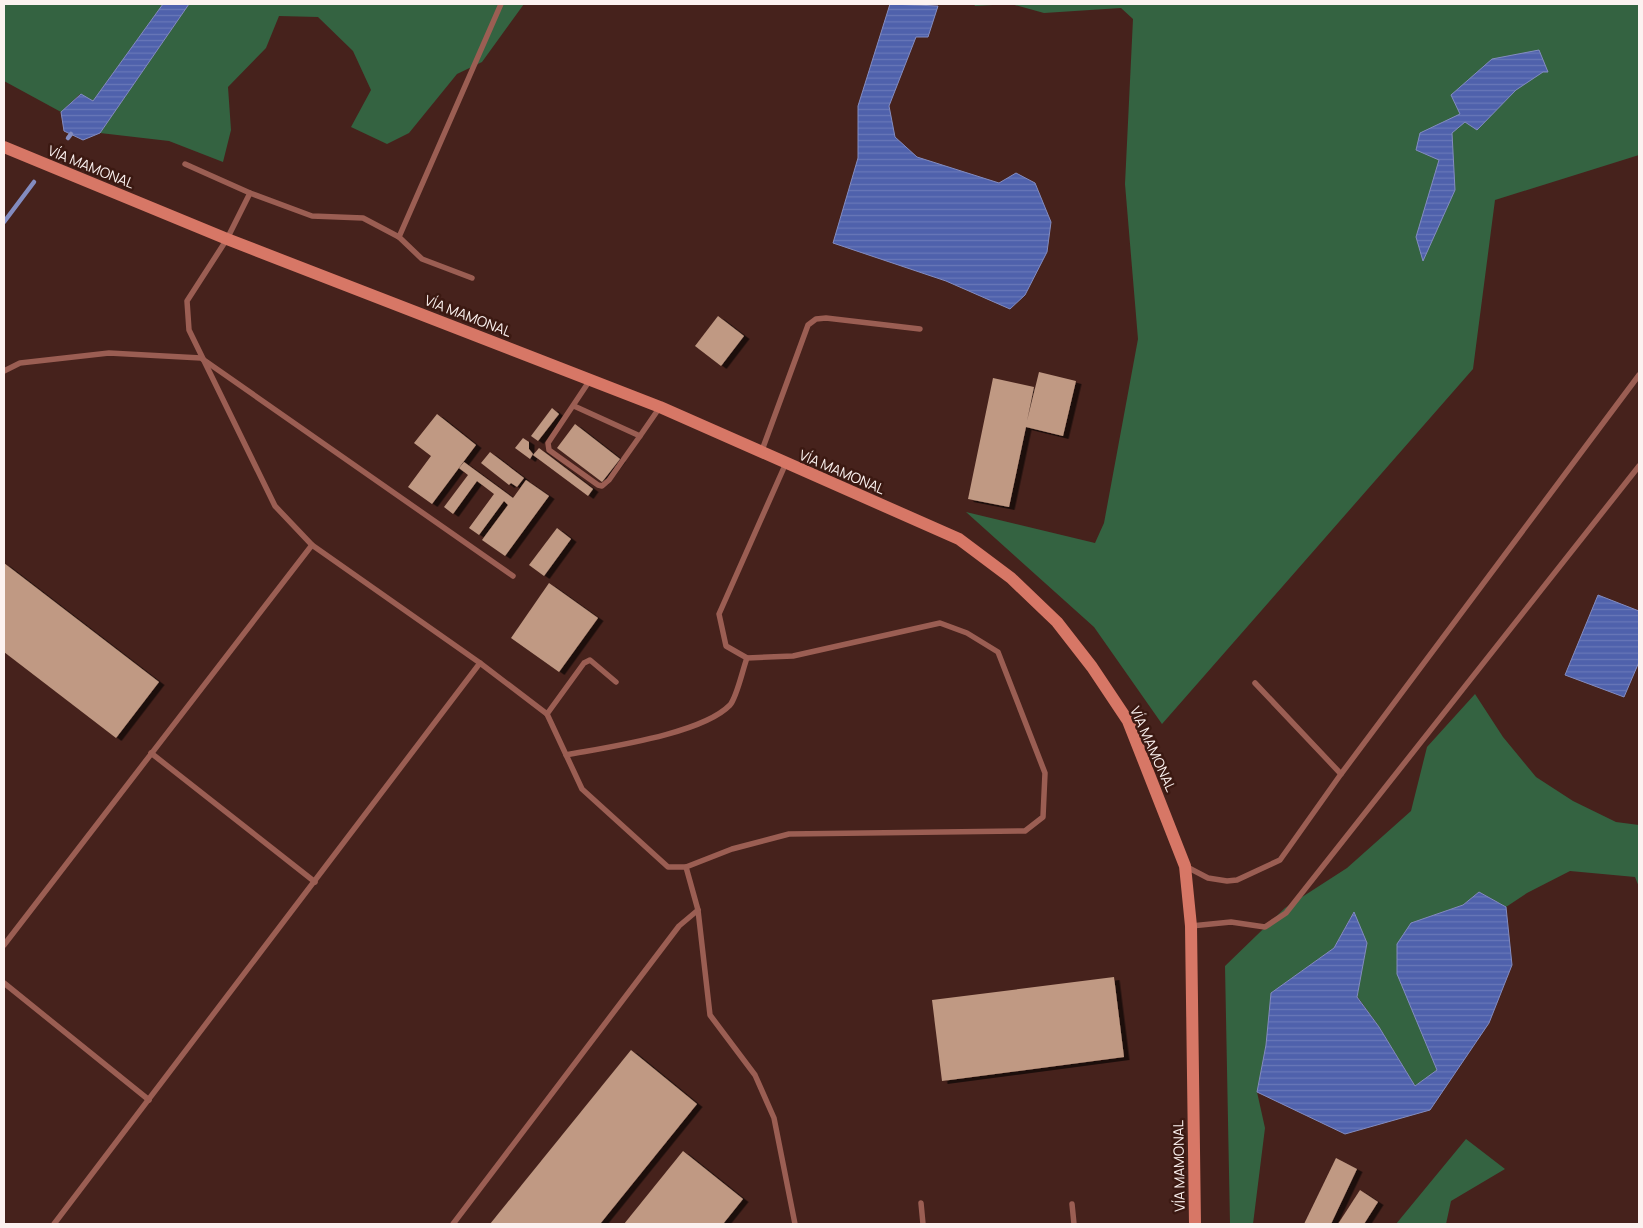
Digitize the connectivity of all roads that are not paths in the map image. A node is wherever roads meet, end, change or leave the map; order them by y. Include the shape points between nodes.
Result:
1 (501, 4) edge
2 (4, 147) edge
3 (185, 164) dead end
4 (250, 193) junction
5 (400, 236) junction
6 (227, 239) junction
7 (472, 278) dead end
8 (920, 329) dead end
9 (201, 358) junction
10 (4, 371) edge
11 (1639, 375) edge
12 (590, 380) junction
13 (574, 406) junction
14 (660, 407) junction
15 (640, 436) junction
16 (761, 453) junction
17 (786, 464) junction
18 (1639, 466) edge
19 (312, 545) junction
20 (513, 576) dead end
21 (747, 658) junction
22 (480, 664) junction
23 (616, 682) dead end
24 (1255, 683) dead end
25 (547, 714) junction
26 (151, 753) junction
27 (566, 755) junction
28 (1341, 774) junction
29 (1185, 866) junction
30 (686, 867) junction
31 (315, 882) junction
32 (698, 910) junction
33 (1191, 926) junction
34 (4, 946) edge
35 (4, 983) edge
36 (149, 1100) junction
37 (920, 1203) dead end
38 (1072, 1204) dead end
39 (54, 1224) edge
40 (453, 1224) edge
41 (795, 1224) edge
42 (923, 1224) edge
43 (1074, 1224) edge
44 (1195, 1224) edge

1 - 5 lane
2 - 6 street, VÍA MAMONAL
3 - 4 lane
4 - 5 lane via 312,216 363,218
4 - 6 lane
5 - 7 lane via 422,259
6 - 9 lane via 187,301 189,330
6 - 12 street, VÍA MAMONAL
8 - 16 lane via 826,318 808,326
9 - 10 lane via 109,353 20,363
9 - 19 lane via 275,506
9 - 20 lane
11 - 28 lane
12 - 13 lane
12 - 14 street, VÍA MAMONAL
13 - 15 lane
13 - 15 lane via 548,443 548,448 598,485 602,486 609,480
14 - 15 lane
14 - 16 street, VÍA MAMONAL
16 - 17 street, VÍA MAMONAL
17 - 21 lane via 720,614 726,646
17 - 29 street, VÍA MAMONAL via 959,539 1011,578 1057,622 1128,721
18 - 33 lane via 1286,913 1265,927 1231,922
19 - 22 lane
19 - 26 lane
21 - 27 lane via 731,704 705,722 634,742
21 - 30 lane via 793,656 940,622 967,633 998,652 1045,773 1043,816 1025,831 789,834 732,849
22 - 25 lane
22 - 31 lane
23 - 25 lane via 590,660
24 - 28 lane
25 - 27 lane
26 - 31 lane
26 - 34 lane
27 - 30 lane via 582,789 668,867
28 - 29 lane via 1280,860 1228,881 1208,878
29 - 33 street, VÍA MAMONAL
30 - 32 lane
31 - 36 lane
32 - 40 lane via 679,926
32 - 41 lane via 710,1015 755,1075 774,1118
33 - 44 street, VÍA MAMONAL
35 - 36 lane
36 - 39 lane
37 - 42 lane
38 - 43 lane

